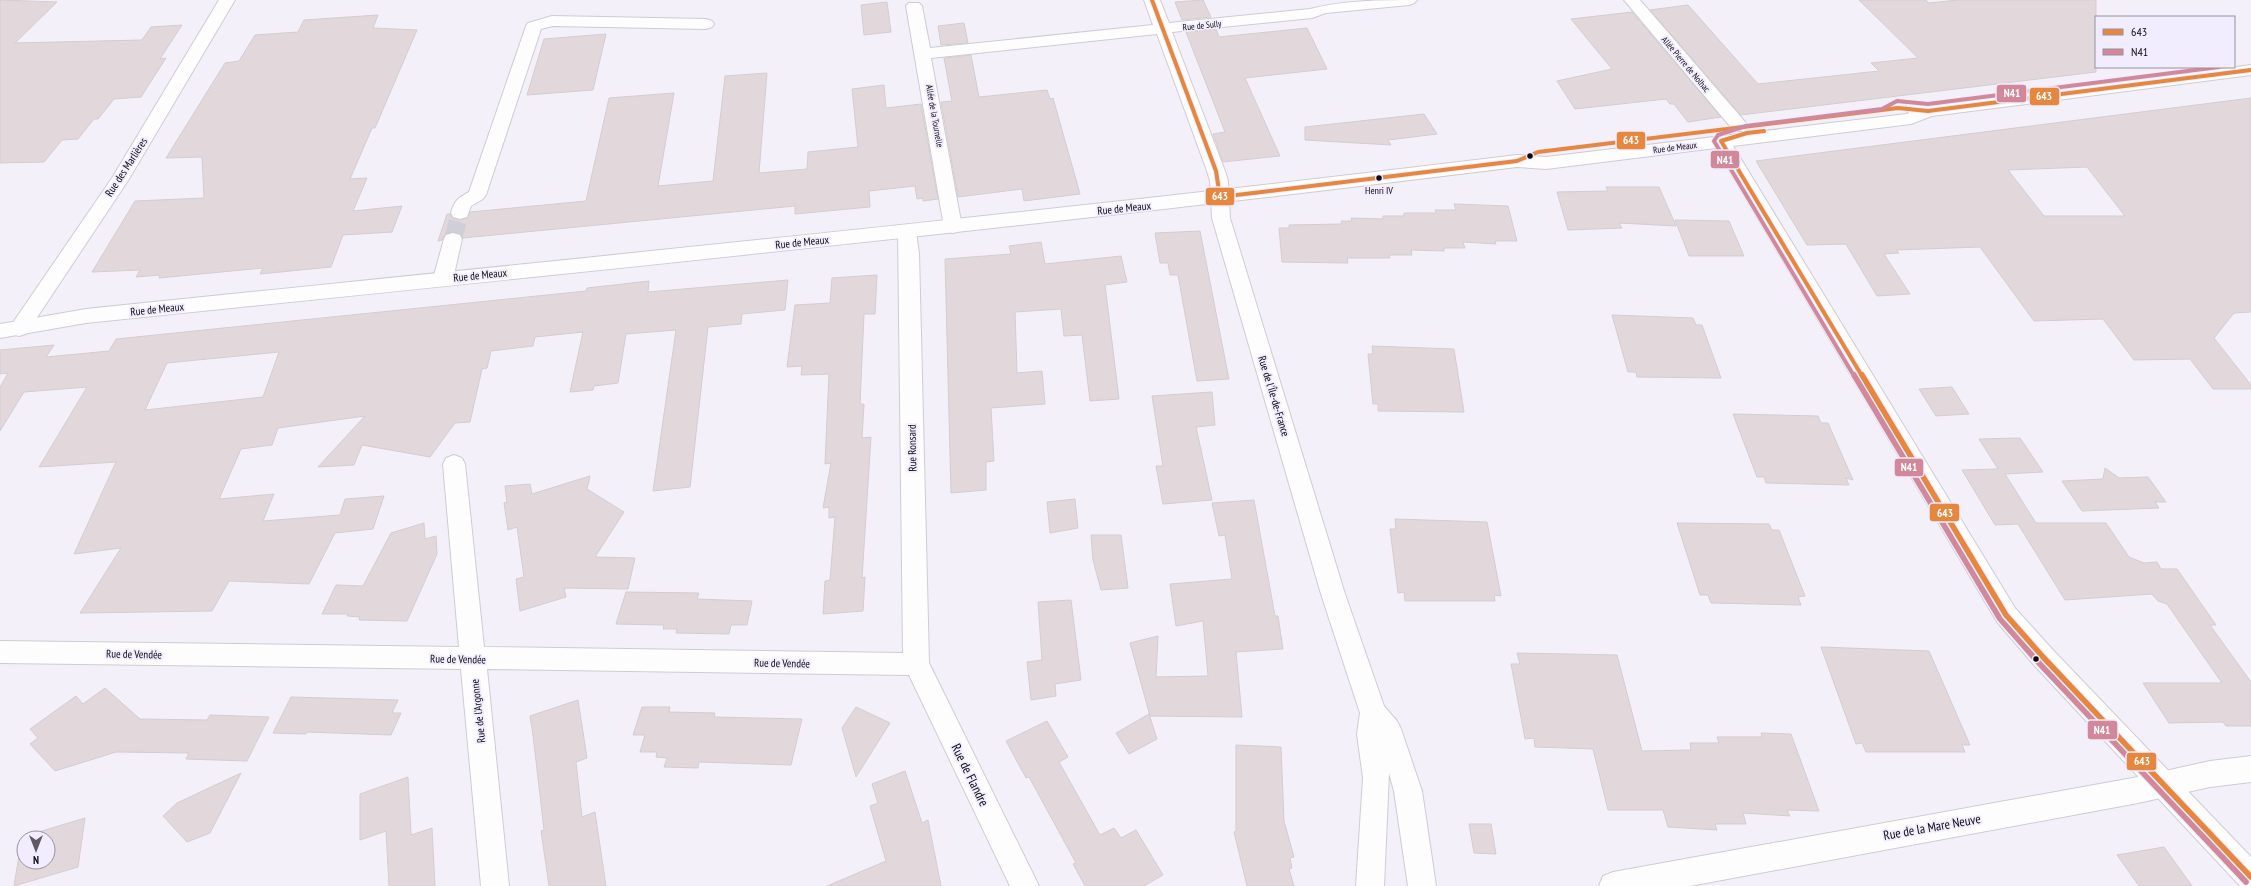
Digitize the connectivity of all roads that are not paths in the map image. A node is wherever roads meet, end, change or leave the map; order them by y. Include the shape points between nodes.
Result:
1 (227, 0) edge
2 (1152, 0) edge
3 (1409, 0) edge
4 (1632, 0) edge
5 (914, 6) dead end
6 (706, 24) dead end
7 (1162, 29) junction
8 (923, 54) junction
9 (2251, 70) edge
10 (1898, 108) junction
11 (1928, 110) junction
12 (1740, 127) junction
13 (1721, 141) junction
14 (1586, 158) junction
15 (1516, 161) junction
16 (1220, 197) junction
17 (460, 213) tunnel mouth
18 (953, 227) junction
19 (907, 232) junction
20 (453, 239) tunnel mouth
21 (443, 279) junction
22 (0, 317) edge
23 (16, 325) edge
24 (454, 464) dead end
25 (0, 652) edge
26 (473, 659) junction
27 (916, 664) junction
28 (1373, 713) junction
29 (2251, 769) edge
30 (2163, 784) junction
31 (2251, 877) edge
32 (495, 886) edge
33 (1025, 886) edge
34 (1370, 886) edge
35 (1422, 886) edge
36 (1613, 886) edge

1 - 23 street, Rue des Marlières via 120,179
2 - 7 street, Rue de l'Île-de-France
3 - 7 street, Rue de Sully
4 - 12 street, Allée Pierre de Nolhac
5 - 8 street, Allée de la Tournelle
6 - 17 street via 552,21 534,26 477,195 463,203
7 - 8 street, Rue de Sully
7 - 16 street, Rue de l'Île-de-France via 1216,170
8 - 18 street, Allée de la Tournelle
9 - 11 street, Rue de Meaux
10 - 11 street, Rue de Meaux
10 - 12 street, Rue de Meaux
10 - 13 street via 1884,116 1747,133
11 - 13 street, Rue de Meaux via 1911,119
12 - 14 street via 1721,136 1599,151
12 - 15 street, Rue de Meaux via 1538,152
13 - 14 street, Rue de Meaux
13 - 30 street via 2006,615
14 - 15 street, Rue de Meaux via 1546,163
15 - 16 street, Rue de Meaux
16 - 18 street, Rue de Meaux
16 - 28 street, Rue de l'Île-de-France via 1221,218 1333,594
18 - 19 street, Rue de Meaux
19 - 21 street, Rue de Meaux
19 - 27 street, Rue Ronsard
20 - 21 street
21 - 23 street, Rue de Meaux
22 - 23 street, Rue de Meaux
24 - 26 street, Rue de l'Argonne
25 - 26 street, Rue de Vendée
26 - 27 street, Rue de Vendée
26 - 32 street, Rue de l'Argonne
27 - 33 street, Rue de Flandre
28 - 34 street via 1370,734 1376,780
28 - 35 street via 1388,729 1408,791
29 - 30 street, Rue de la Mare Neuve
30 - 31 street
30 - 36 street, Rue de la Mare Neuve

